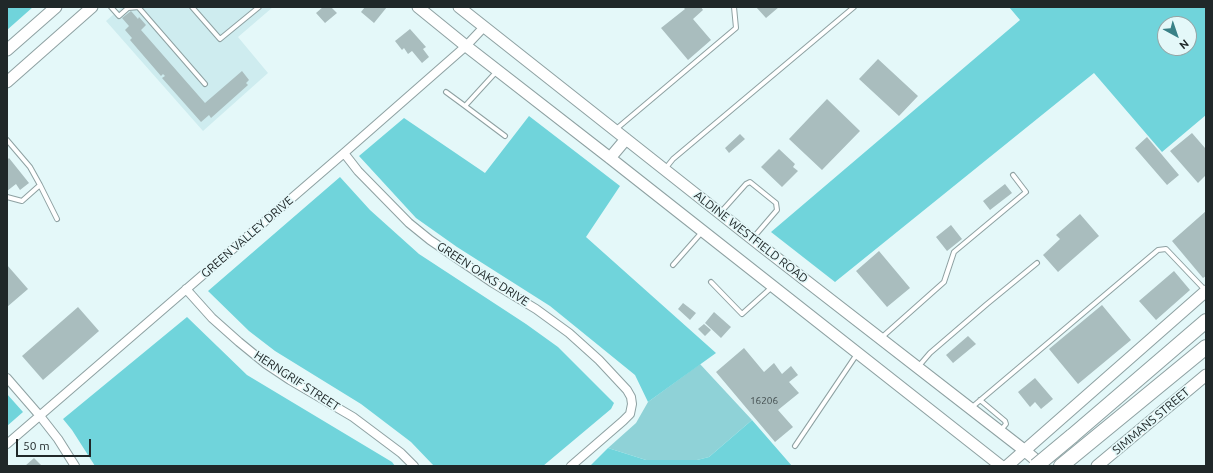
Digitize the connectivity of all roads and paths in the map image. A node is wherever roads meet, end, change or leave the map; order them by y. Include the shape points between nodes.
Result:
1 (56, 7) edge
2 (92, 7) edge
3 (110, 7) edge
4 (139, 7) edge
5 (192, 7) edge
6 (259, 7) edge
7 (418, 7) edge
8 (459, 7) edge
9 (734, 7) edge
10 (854, 7) edge
11 (484, 27) junction
12 (466, 46) junction
13 (7, 50) edge
14 (497, 70) junction
15 (7, 82) edge
16 (205, 84) dead end
17 (446, 92) dead end
18 (465, 106) junction
19 (615, 130) junction
20 (505, 136) dead end
21 (626, 139) junction
22 (7, 140) edge
23 (344, 153) junction
24 (610, 158) junction
25 (665, 169) junction
26 (1013, 175) dead end
27 (40, 185) junction
28 (7, 197) edge
29 (721, 213) junction
30 (57, 219) dead end
31 (703, 232) junction
32 (753, 239) junction
33 (1037, 263) dead end
34 (674, 265) dead end
35 (710, 282) dead end
36 (772, 286) junction
37 (186, 289) junction
38 (1204, 289) edge
39 (1206, 322) edge
40 (880, 338) junction
41 (1206, 347) edge
42 (857, 354) junction
43 (917, 367) junction
44 (1206, 375) edge
45 (7, 378) edge
46 (980, 400) junction
47 (970, 408) junction
48 (40, 416) junction
49 (1000, 431) junction
50 (7, 444) edge
51 (795, 446) dead end
52 (1024, 450) junction
53 (75, 466) edge
54 (414, 466) edge
55 (571, 466) edge
56 (1001, 466) edge
57 (1007, 466) edge
58 (1036, 466) edge
59 (1043, 466) edge
60 (1062, 466) edge
61 (1097, 466) edge

1 - 13 main road
2 - 15 main road
3 - 4 lane via 119,16 128,8
4 - 16 lane
5 - 6 lane via 220,39
7 - 12 main road
8 - 11 main road, ALDINE WESTFIELD ROAD
9 - 19 lane via 736,28
10 - 25 lane via 673,159
11 - 12 street, GREEN VALLEY DRIVE
11 - 19 main road, ALDINE WESTFIELD ROAD
12 - 14 main road
12 - 23 street, GREEN VALLEY DRIVE
14 - 18 lane
14 - 24 main road
17 - 18 lane
18 - 20 lane
19 - 21 main road, ALDINE WESTFIELD ROAD
21 - 24 main road
21 - 25 main road, ALDINE WESTFIELD ROAD
22 - 27 lane via 30,167
23 - 37 street, GREEN VALLEY DRIVE
23 - 55 street, GREEN OAKS DRIVE via 358,171 419,231 569,333 627,390 632,404 630,414
24 - 31 main road
25 - 29 main road, ALDINE WESTFIELD ROAD
26 - 40 lane via 1026,192 954,252 944,282
27 - 28 lane via 22,201
27 - 30 lane
29 - 32 main road, ALDINE WESTFIELD ROAD
29 - 32 lane via 750,182 776,203 777,210
31 - 34 lane
31 - 36 main road
32 - 40 main road, ALDINE WESTFIELD ROAD
33 - 43 lane via 930,353
35 - 36 lane via 742,314
36 - 42 main road
37 - 48 street, GREEN VALLEY DRIVE
37 - 54 street, HERNGRIF STREET via 212,318 261,360 353,417
38 - 46 lane via 1166,249 1158,250
38 - 52 main road
39 - 58 highway, bridge
40 - 43 main road, ALDINE WESTFIELD ROAD
41 - 60 highway
42 - 51 lane
42 - 56 main road
43 - 47 main road, ALDINE WESTFIELD ROAD
44 - 61 main road, SIMMANS STREET
45 - 48 street
46 - 47 lane
46 - 49 lane via 1005,421 1006,424
47 - 49 main road, ALDINE WESTFIELD ROAD
48 - 50 street, GREEN VALLEY DRIVE
48 - 53 street
49 - 52 main road, ALDINE WESTFIELD ROAD
52 - 57 main road
52 - 59 main road, ALDINE WESTFIELD ROAD

